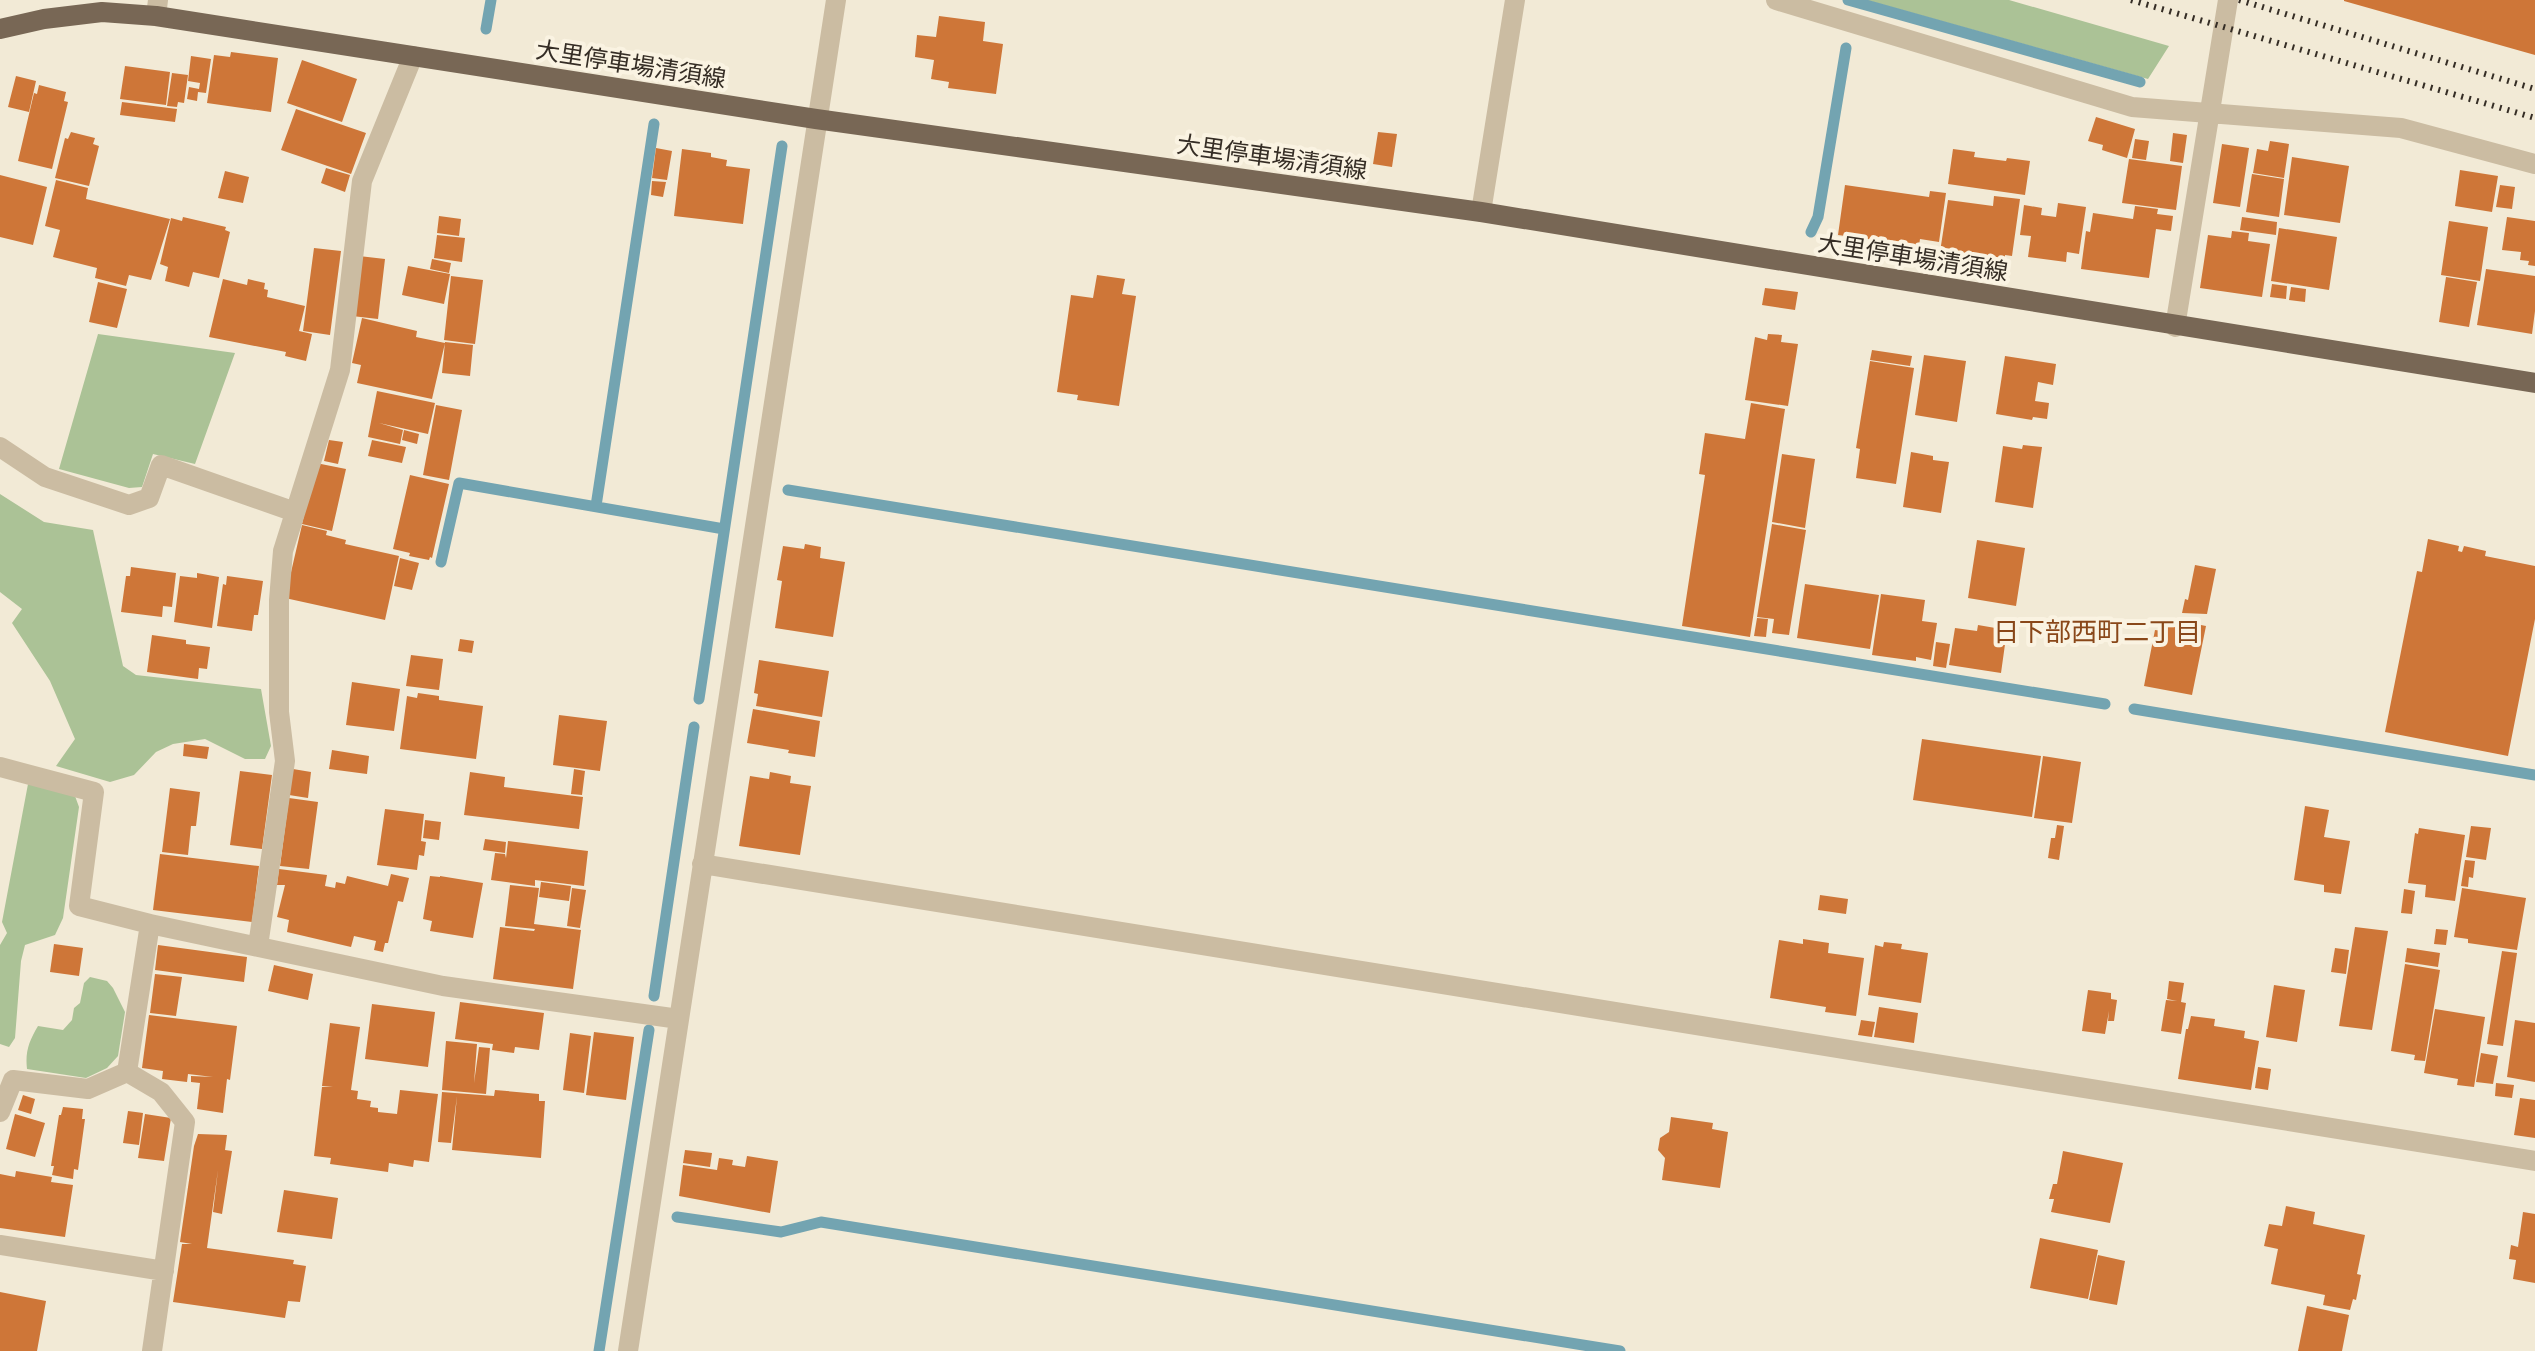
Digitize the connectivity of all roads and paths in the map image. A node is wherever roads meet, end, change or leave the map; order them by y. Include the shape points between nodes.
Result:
1 (836, 0) edge
2 (1515, 0) edge
3 (1776, 0) edge
4 (2228, 0) edge
5 (157, 8) edge
6 (0, 29) edge
7 (413, 56) junction
8 (2209, 113) junction
9 (816, 119) junction
10 (2535, 164) edge
11 (1481, 212) junction
12 (2175, 327) junction
13 (2535, 383) edge
14 (0, 447) edge
15 (295, 512) junction
16 (0, 767) edge
17 (702, 864) junction
18 (150, 924) junction
19 (258, 946) junction
20 (679, 1019) junction
21 (127, 1072) junction
22 (0, 1112) edge
23 (2535, 1161) edge
24 (0, 1245) edge
25 (164, 1271) junction
26 (152, 1351) edge
27 (628, 1351) edge

1 - 9 street
2 - 11 street
3 - 8 street via 2132,107
4 - 8 street
5 - 6 main road, 大里停車場清須線 via 44,19
5 - 7 main road, 大里停車場清須線
7 - 9 main road, 大里停車場清須線
7 - 15 street via 362,181 340,370
8 - 10 street via 2401,128
8 - 12 street
9 - 11 main road, 大里停車場清須線
9 - 17 street
11 - 12 main road, 大里停車場清須線
12 - 13 main road, 大里停車場清須線
14 - 15 street via 45,477 129,505 149,498 161,465
15 - 19 street via 283,551 279,600 279,712 285,761
16 - 18 street via 94,792 79,906
17 - 20 street
17 - 23 street
18 - 19 street
18 - 21 street
19 - 20 street via 443,986
20 - 27 street
21 - 22 street via 88,1089 13,1080
21 - 25 street via 161,1092 185,1122
24 - 25 street
25 - 26 street

